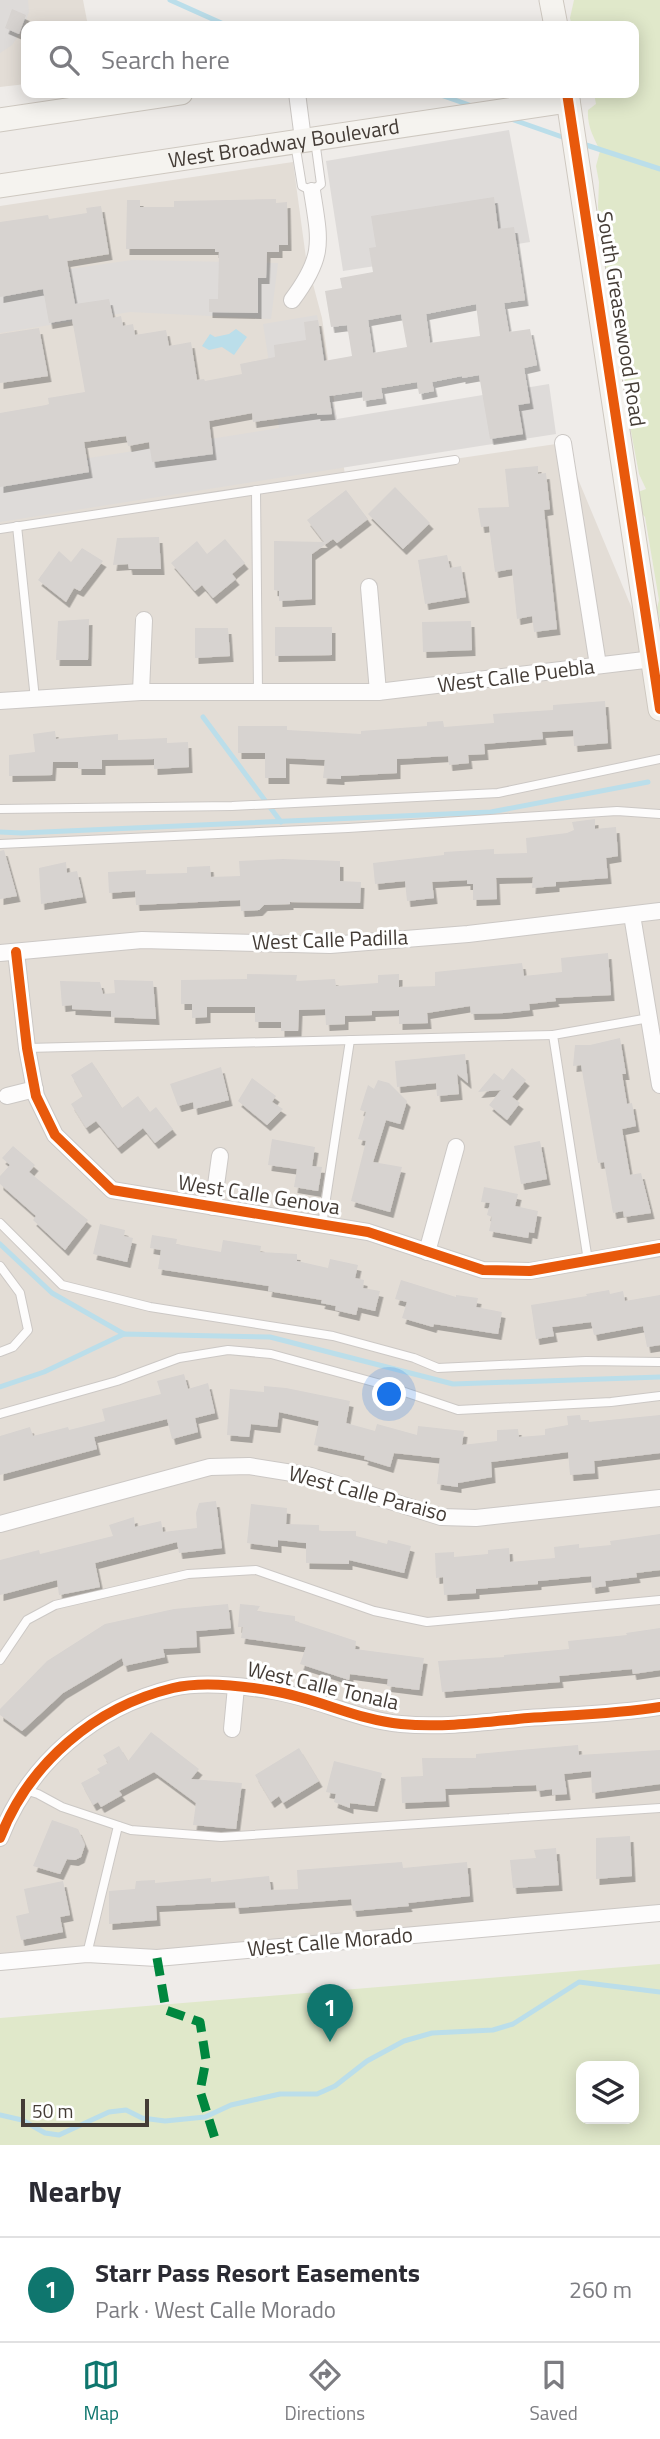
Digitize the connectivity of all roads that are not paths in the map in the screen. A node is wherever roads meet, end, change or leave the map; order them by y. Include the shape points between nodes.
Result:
1 (551, 0) edge
2 (555, 21) edge
3 (147, 98) edge
4 (298, 98) edge
5 (562, 98) edge
6 (568, 98) edge
7 (0, 120) edge
8 (304, 139) junction
9 (0, 186) edge
10 (312, 191) junction
11 (292, 300) dead end
12 (563, 443) dead end
13 (455, 460) dead end
14 (256, 490) junction
15 (17, 526) junction
16 (0, 529) edge
17 (369, 587) dead end
18 (144, 620) dead end
19 (653, 659) junction
20 (598, 665) junction
21 (141, 692) junction
22 (258, 692) junction
23 (378, 692) junction
24 (35, 699) junction
25 (0, 701) edge
26 (660, 709) edge
27 (660, 759) edge
28 (0, 809) edge
29 (660, 814) edge
30 (0, 844) edge
31 (660, 911) edge
32 (632, 915) junction
33 (8, 953) edge
34 (649, 1018) junction
35 (552, 1035) junction
36 (350, 1040) junction
37 (27, 1048) junction
38 (660, 1085) edge
39 (35, 1088) junction
40 (7, 1096) dead end
41 (456, 1147) dead end
42 (220, 1156) dead end
43 (213, 1207) junction
44 (0, 1223) edge
45 (321, 1225) junction
46 (660, 1248) edge
47 (427, 1252) junction
48 (588, 1261) junction
49 (0, 1266) edge
50 (0, 1352) edge
51 (660, 1362) edge
52 (660, 1395) edge
53 (0, 1414) edge
54 (660, 1498) edge
55 (0, 1524) edge
56 (660, 1600) edge
57 (0, 1660) edge
58 (236, 1686) junction
59 (660, 1707) edge
60 (232, 1729) dead end
61 (25, 1790) junction
62 (660, 1808) edge
63 (118, 1826) junction
64 (1, 1833) edge
65 (660, 1913) edge
66 (87, 1954) junction
67 (0, 1962) edge

1 - 2 street
3 - 7 street
4 - 8 street
5 - 8 street, West Broadway Boulevard
6 - 19 street, South Greasewood Road
8 - 9 street, West Broadway Boulevard
8 - 10 lane via 302,186
8 - 10 lane via 321,184
10 - 11 street via 320,248 309,277
12 - 20 street
13 - 14 lane
14 - 15 lane
14 - 22 lane
15 - 16 lane
15 - 24 lane
17 - 23 street
18 - 21 street
19 - 20 street, West Calle Puebla
19 - 26 street, South Greasewood Road
20 - 23 street, West Calle Puebla
21 - 22 street, West Calle Puebla
21 - 24 street, West Calle Puebla
22 - 23 street, West Calle Puebla
24 - 25 street, West Calle Puebla
27 - 28 lane via 498,793 232,806
29 - 30 lane via 617,811
31 - 32 street, West Calle Padilla
32 - 33 street, West Calle Padilla via 330,945 142,940
32 - 34 street
33 - 37 street, West Calle Genova
34 - 35 lane
34 - 38 street
35 - 36 lane
35 - 48 lane
36 - 37 lane
36 - 45 lane
37 - 39 street, West Calle Genova
39 - 40 street
39 - 43 street, West Calle Genova via 55,1135 112,1190
41 - 47 street
42 - 43 street, West Calle Genova
43 - 45 street, West Calle Genova
44 - 51 lane via 62,1285 150,1307 333,1336 438,1368
45 - 47 street, West Calle Genova via 368,1232
46 - 48 street, West Calle Genova
47 - 48 street, West Calle Genova via 483,1270 530,1271
49 - 50 lane via 20,1293 28,1330 13,1347
52 - 53 lane via 458,1410 271,1354 228,1350 179,1358
54 - 55 street, West Calle Paraiso via 476,1518 441,1517 311,1476 249,1466 210,1467
56 - 57 lane via 427,1622 374,1611 256,1570 188,1574 55,1605 27,1620
58 - 59 street, West Calle Tonala via 275,1691 384,1722 426,1726
58 - 60 street
58 - 61 street, West Calle Tonala via 176,1687 126,1703 80,1731 41,1766
61 - 63 lane
61 - 64 street, West Calle Tonala
62 - 63 lane via 221,1838
63 - 66 lane
65 - 66 street, West Calle Morado via 157,1958
66 - 67 street, West Calle Morado

